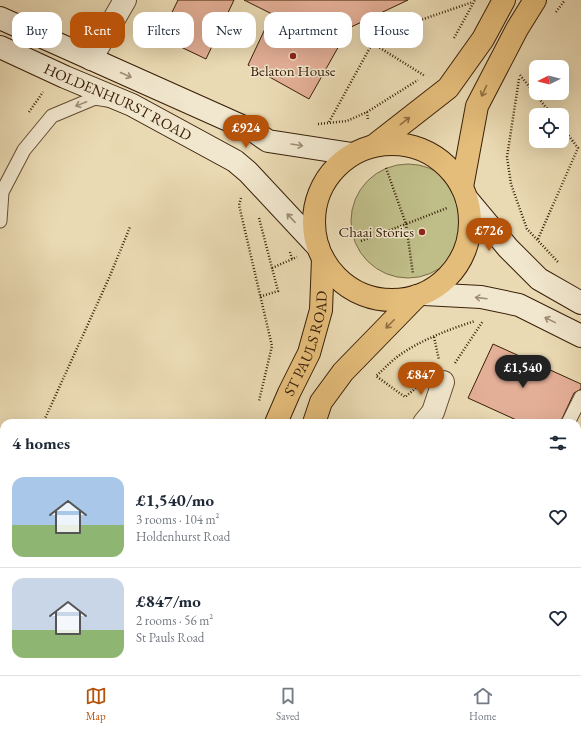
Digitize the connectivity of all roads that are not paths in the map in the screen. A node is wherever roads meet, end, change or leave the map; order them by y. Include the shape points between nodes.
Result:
1 (125, 0) edge
2 (504, 0) edge
3 (535, 0) edge
4 (0, 18) edge
5 (1, 47) edge
6 (91, 59) junction
7 (132, 105) junction
8 (375, 145) junction
9 (352, 154) junction
10 (1, 194) edge
11 (460, 198) junction
12 (0, 222) edge
13 (320, 253) junction
14 (420, 295) junction
15 (581, 302) edge
16 (581, 336) edge
17 (443, 382) road end
18 (581, 397) edge
19 (434, 418) edge
20 (278, 419) edge
21 (316, 419) edge
22 (570, 419) edge

1 - 6 street
8 -> 2 main road via 448,88 483,39
3 -> 11 main road via 477,106
4 - 6 street, HOLDENHURST ROAD
5 - 7 street, HOLDENHURST ROAD
6 -> 9 street, HOLDENHURST ROAD via 268,140
7 -> 10 lane via 95,98 52,116 24,150
13 -> 7 street, HOLDENHURST ROAD via 248,172 235,161
8 - 9 main road
8 - 11 main road via 401,144 426,151 448,166
9 - 13 main road via 332,171 320,191 314,214 314,230
10 - 12 lane
11 - 14 main road via 470,223 467,246 456,267 437,286
11 - 15 street via 539,279
13 - 14 main road via 337,278 356,292 378,299 401,300
13 - 20 main road, ST PAULS ROAD via 321,310 309,353
16 -> 14 street via 519,305 481,297
14 -> 21 main road via 344,372 322,402
17 - 19 street
18 - 22 lane

